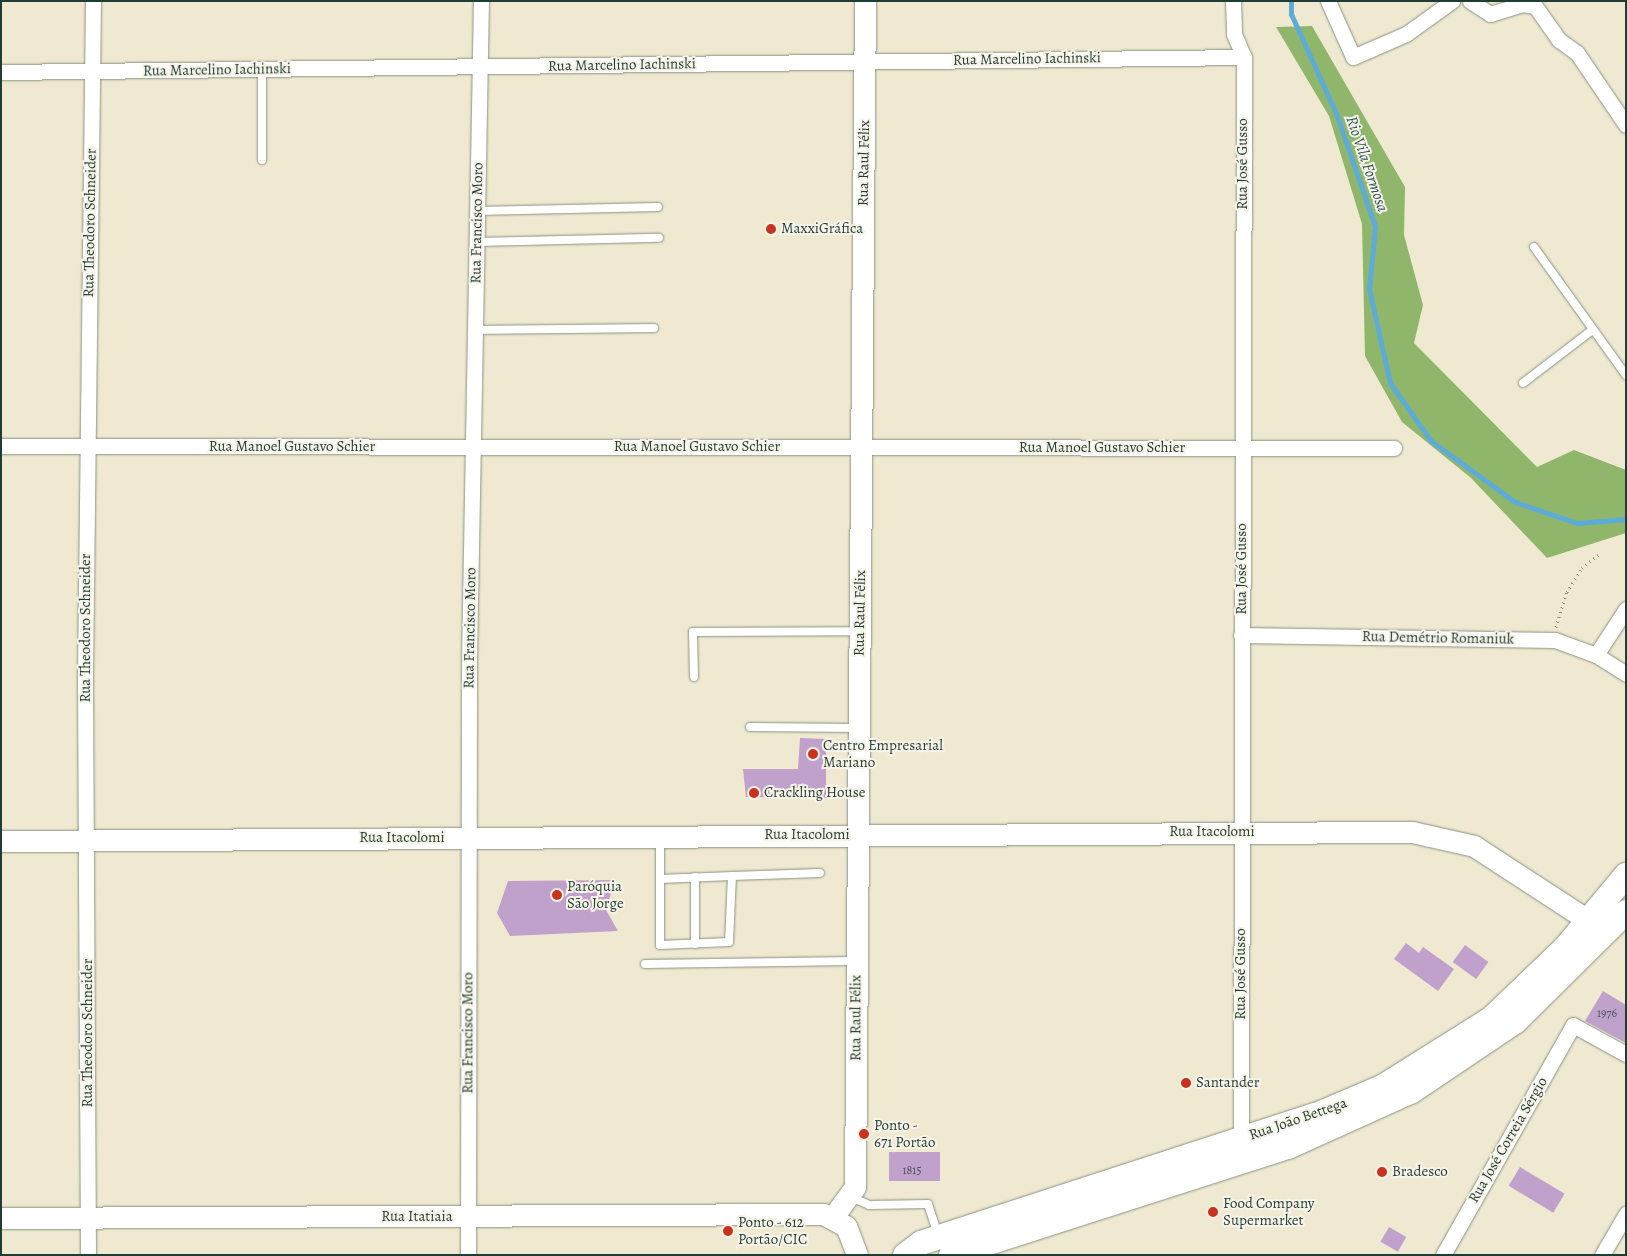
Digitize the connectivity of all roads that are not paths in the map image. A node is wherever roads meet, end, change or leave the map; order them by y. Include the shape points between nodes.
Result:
1 (93, 1) edge
2 (481, 1) edge
3 (865, 1) edge
4 (1232, 1) edge
5 (1328, 1) edge
6 (1470, 1) edge
7 (1449, 2) edge
8 (1244, 57) junction
9 (865, 61) junction
10 (480, 66) junction
11 (262, 69) junction
12 (91, 71) junction
13 (1, 72) edge
14 (1626, 125) edge
15 (262, 160) dead end
16 (658, 207) dead end
17 (477, 212) junction
18 (659, 238) dead end
19 (477, 242) junction
20 (1534, 247) dead end
21 (654, 328) dead end
22 (475, 330) junction
23 (1591, 331) junction
24 (1626, 375) edge
25 (1523, 383) dead end
26 (1, 446) edge
27 (87, 446) junction
28 (473, 447) junction
29 (861, 448) junction
30 (1242, 448) junction
31 (1394, 448) dead end
32 (1626, 608) edge
33 (860, 631) junction
34 (1242, 635) junction
35 (1596, 654) junction
36 (1626, 674) edge
37 (694, 678) dead end
38 (750, 727) dead end
39 (859, 728) junction
40 (1241, 832) junction
41 (858, 835) junction
42 (660, 836) junction
43 (469, 838) junction
44 (89, 840) junction
45 (1, 841) edge
46 (820, 873) dead end
47 (1626, 875) edge
48 (732, 876) junction
49 (695, 878) junction
50 (660, 879) junction
51 (1626, 912) edge
52 (1589, 921) junction
53 (696, 944) junction
54 (856, 961) junction
55 (645, 964) dead end
56 (1569, 972) junction
57 (1626, 1054) edge
58 (1241, 1139) junction
59 (855, 1187) junction
60 (1626, 1214) edge
61 (468, 1216) junction
62 (833, 1216) junction
63 (1, 1218) edge
64 (88, 1218) junction
65 (944, 1246) edge
66 (88, 1255) edge
67 (468, 1255) edge
68 (857, 1255) edge
69 (906, 1255) edge
70 (1443, 1255) edge
71 (1602, 1255) edge

1 - 12 street, Rua Theodoro Schneider
2 - 10 street, Rua Francisco Moro
3 - 9 main road, Rua Raul Félix
4 - 8 street, Rua José Gusso via 1234,34
5 - 7 street via 1352,57 1406,34
6 - 14 street via 1490,14 1522,4 1535,6 1559,40 1576,53
8 - 9 street, Rua Marcelino Iachinski
8 - 30 street, Rua José Gusso
9 - 10 street, Rua Marcelino Iachinski
9 - 29 main road, Rua Raul Félix
10 - 11 street, Rua Marcelino Iachinski
10 - 17 street, Rua Francisco Moro
11 - 12 street, Rua Marcelino Iachinski
11 - 15 lane
12 - 13 street, Rua Marcelino Iachinski
12 - 27 street, Rua Theodoro Schneider
16 - 17 lane
17 - 19 street, Rua Francisco Moro
18 - 19 lane
19 - 22 street, Rua Francisco Moro
20 - 23 lane
21 - 22 lane
22 - 28 street, Rua Francisco Moro
23 - 24 lane
23 - 25 lane
26 - 27 street, Rua Manoel Gustavo Schier
27 - 28 street, Rua Manoel Gustavo Schier
27 - 44 street, Rua Theodoro Schneider
28 - 29 street, Rua Manoel Gustavo Schier
28 - 43 street, Rua Francisco Moro
29 - 30 street, Rua Manoel Gustavo Schier
29 - 33 main road, Rua Raul Félix
30 - 31 street, Rua Manoel Gustavo Schier
30 - 34 street, Rua José Gusso
32 - 35 street
33 - 37 lane via 693,632
33 - 39 main road, Rua Raul Félix
34 - 35 street, Rua Demétrio Romaniuk via 1555,640
34 - 40 street, Rua José Gusso
35 - 36 street, Rua Demétrio Romaniuk
38 - 39 lane
39 - 41 main road, Rua Raul Félix
40 - 41 main road, Rua Itacolomi
40 - 52 main road, Rua Itacolomi via 1412,832 1474,846
40 - 58 street, Rua José Gusso
41 - 42 main road, Rua Itacolomi
41 - 54 main road, Rua Raul Félix
42 - 43 main road, Rua Itacolomi
42 - 50 lane
43 - 44 main road, Rua Itacolomi
43 - 61 street, Rua Francisco Moro
44 - 45 main road, Rua Itacolomi
44 - 64 street, Rua Theodoro Schneider
46 - 48 lane
47 - 52 main road, Rua João Bettega
48 - 49 lane
48 - 53 lane via 729,942
49 - 50 lane
49 - 53 lane
50 - 53 lane via 660,945
51 - 56 main road, Rua João Bettega
52 - 56 main road via 1585,940
52 - 58 main road, Rua João Bettega via 1498,1012 1448,1050 1349,1102
54 - 55 lane
54 - 59 main road, Rua Raul Félix
56 - 65 main road, Rua João Bettega via 1516,1022 1447,1072 1334,1130
57 - 70 street, Rua José Correia Sérgio via 1573,1025
58 - 65 main road, Rua João Bettega
59 - 62 main road
59 - 65 lane via 858,1200 869,1205 928,1204
60 - 71 street
61 - 62 main road, Rua Itatiaia
61 - 64 main road, Rua Itatiaia
61 - 67 street, Rua Francisco Moro
62 - 68 main road via 850,1233
63 - 64 main road, Rua Itatiaia
64 - 66 street, Rua Theodoro Schneider
65 - 69 main road, Rua João Bettega

